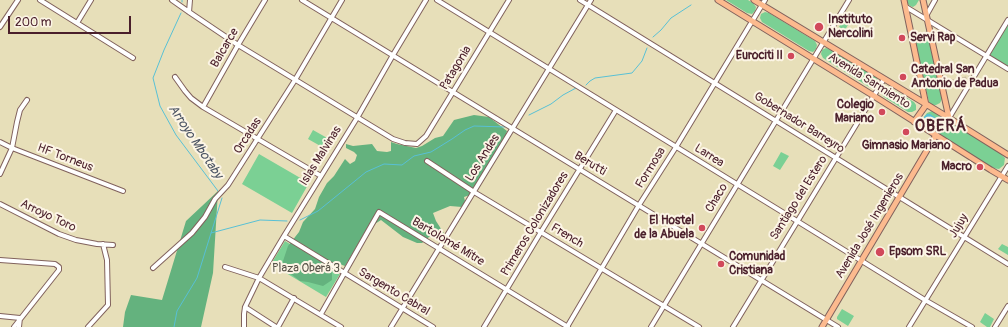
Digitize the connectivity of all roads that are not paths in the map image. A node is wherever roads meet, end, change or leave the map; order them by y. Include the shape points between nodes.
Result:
1 (18, 0) edge
2 (40, 0) edge
3 (91, 0) edge
4 (172, 0) edge
5 (190, 0) edge
6 (265, 0) edge
7 (302, 0) edge
8 (342, 0) edge
9 (426, 0) edge
10 (437, 0) edge
11 (509, 0) edge
12 (580, 0) edge
13 (591, 0) edge
14 (718, 0) edge
15 (754, 0) edge
16 (849, 0) edge
17 (904, 0) edge
18 (923, 0) edge
19 (935, 0) edge
20 (764, 2) edge
21 (588, 5) junction
22 (906, 7) junction
23 (189, 12) junction
24 (332, 18) junction
25 (926, 18) junction
26 (1008, 20) edge
27 (753, 21) junction
28 (77, 23) junction
29 (0, 27) edge
30 (489, 32) junction
31 (823, 42) junction
32 (238, 45) junction
33 (393, 55) junction
34 (987, 56) junction
35 (133, 58) dead end
36 (814, 59) junction
37 (549, 69) junction
38 (1008, 69) edge
39 (175, 78) dead end
40 (884, 79) junction
41 (295, 80) junction
42 (715, 83) junction
43 (453, 92) junction
44 (874, 96) junction
45 (27, 100) dead end
46 (926, 104) junction
47 (203, 107) junction
48 (616, 110) junction
49 (357, 118) junction
50 (949, 118) junction
51 (776, 121) junction
52 (914, 122) junction
53 (513, 129) junction
54 (936, 135) junction
55 (258, 139) junction
56 (0, 142) edge
57 (676, 147) junction
58 (12, 148) junction
59 (1008, 155) edge
60 (836, 158) junction
61 (427, 161) dead end
62 (1008, 166) edge
63 (580, 170) junction
64 (0, 174) edge
65 (321, 176) junction
66 (1001, 176) junction
67 (1008, 180) edge
68 (737, 185) junction
69 (123, 191) dead end
70 (474, 192) junction
71 (899, 197) junction
72 (0, 204) edge
73 (639, 206) junction
74 (797, 221) junction
75 (541, 232) junction
76 (284, 236) junction
77 (964, 237) junction
78 (103, 244) junction
79 (701, 244) junction
80 (113, 245) dead end
81 (440, 248) junction
82 (0, 260) edge
83 (861, 260) junction
84 (1008, 264) edge
85 (225, 267) dead end
86 (153, 268) dead end
87 (602, 269) junction
88 (344, 273) junction
89 (259, 278) junction
90 (761, 280) junction
91 (507, 290) junction
92 (294, 298) junction
93 (925, 300) junction
94 (664, 306) junction
95 (1008, 306) edge
96 (245, 307) junction
97 (403, 308) junction
98 (320, 314) junction
99 (0, 316) edge
100 (20, 318) junction
101 (826, 320) junction
102 (14, 327) edge
103 (19, 327) edge
104 (88, 327) edge
105 (244, 327) edge
106 (277, 327) edge
107 (341, 327) edge
108 (391, 327) edge
109 (433, 327) edge
110 (484, 327) edge
111 (568, 327) edge
112 (651, 327) edge
113 (699, 327) edge
114 (733, 327) edge
115 (822, 327) edge
116 (838, 327) edge
117 (909, 327) edge
118 (972, 327) edge
119 (995, 327) edge

1 - 29 street
2 - 28 street
3 - 28 street
4 - 23 street
5 - 23 street
6 - 32 street, Balcarce
7 - 24 street, Berutti
8 - 24 street, Orcadas
9 - 33 street, Islas Malvinas
10 - 30 street, Larrea
11 - 30 street, Patagonia
12 - 21 street, Gobernador Barreyro
13 - 21 street, Los Andes
14 - 27 main road, Avenida Sarmiento
15 - 20 main road, Avenida Sarmiento
16 - 31 street, Chaco
17 - 22 main road
18 - 25 main road
19 - 25 street
20 - 27 street, Formosa
20 - 31 main road, Avenida Sarmiento
21 - 37 street, Los Andes
21 - 42 street, Gobernador Barreyro
22 - 25 street
22 - 46 main road
23 - 32 street
24 - 33 street, Berutti
24 - 41 street, Orcadas
25 - 34 street
25 - 50 main road via 944,84
26 - 34 street
27 - 36 main road, Avenida Sarmiento
27 - 42 street, Formosa
28 - 35 street
30 - 37 street, Larrea
30 - 43 street, Patagonia
31 - 36 street, Chaco
31 - 40 main road, Avenida Sarmiento
32 - 41 street
32 - 47 street, Balcarce
33 - 43 street, Berutti
33 - 49 street, Islas Malvinas
34 - 38 street
34 - 50 street
36 - 44 main road, Avenida Sarmiento
36 - 51 street, Chaco
37 - 48 street, Larrea
37 - 53 street, Los Andes
39 - 47 street via 191,98
40 - 44 street, Santiago del Estero
40 - 46 main road, Avenida Sarmiento
41 - 49 street
41 - 55 street, Orcadas
42 - 51 street, Gobernador Barreyro
42 - 57 street, Formosa
43 - 49 street, Patagonia via 426,136 418,144 393,140
43 - 53 street, Berutti
44 - 52 main road, Avenida Sarmiento
44 - 60 street, Santiago del Estero
45 - 58 street via 20,110
46 - 50 main road, Avenida Sarmiento
46 - 52 main road
47 - 55 street
48 - 57 street, Larrea
48 - 63 street, Primeros Colonizadores
49 - 65 street, Islas Malvinas
50 - 59 main road, Avenida Sarmiento
51 - 60 street, Gobernador Barreyro
51 - 68 street, Chaco
52 - 54 main road, Avenida Sarmiento
53 - 63 street, Berutti
53 - 70 street, Los Andes
54 - 66 main road, Avenida Sarmiento
54 - 71 main road, Avenida José Ingenieros
55 - 65 street
55 - 86 street, Orcadas via 205,217
56 - 58 street, HF Torneus
57 - 68 street, Larrea
57 - 73 street, Formosa
58 - 64 street
58 - 69 street, HF Torneus
60 - 71 street, Gobernador Barreyro
60 - 74 street, Santiago del Estero
61 - 70 street, French
62 - 66 street, Jujuy
63 - 73 street, Berutti
63 - 75 street, Primeros Colonizadores
65 - 76 street, Islas Malvinas
66 - 67 main road, Avenida Sarmiento
66 - 77 street, Jujuy
68 - 74 street, Larrea
68 - 79 street, Chaco
70 - 75 street, French
70 - 81 street, Los Andes
71 - 77 street, Gobernador Barreyro
71 - 83 main road, Avenida José Ingenieros
72 - 78 street, Arroyo Toro via 59,234 76,240
73 - 79 street, Berutti
73 - 87 street, Formosa
74 - 83 street, Larrea
74 - 90 street, Santiago del Estero
75 - 87 street, French
75 - 91 street, Primeros Colonizadores
76 - 88 street, Sargento Cabral
76 - 89 street, Islas Malvinas
77 - 84 street, Gobernador Barreyro
77 - 93 street, Jujuy
78 - 80 street, Arroyo Toro
78 - 104 street via 107,260 108,305
79 - 90 street, Berutti
79 - 94 street, Chaco
81 - 88 street, Bartolomé Mitre via 379,212
81 - 91 street, Bartolomé Mitre
81 - 97 street, Los Andes
82 - 100 street via 55,264 59,268
83 - 93 street, Larrea
83 - 101 main road, Avenida José Ingenieros
85 - 89 street
87 - 94 street, French
87 - 111 street, Formosa
88 - 97 street, Sargento Cabral
88 - 98 street
89 - 92 street
89 - 96 street, Islas Malvinas
90 - 101 street, Berutti
90 - 114 street, Santiago del Estero
91 - 110 street, Primeros Colonizadores
91 - 111 street, Bartolomé Mitre
92 - 98 street
92 - 106 street
93 - 117 street, Jujuy
93 - 118 street, Larrea
94 - 112 street, Chaco
94 - 113 street, French
95 - 119 street
96 - 105 street, Islas Malvinas
96 - 106 street
97 - 108 street, Los Andes
97 - 109 street, Sargento Cabral
98 - 107 street
99 - 100 street
100 - 102 street
100 - 103 street
101 - 115 main road, Avenida José Ingenieros
101 - 116 street, Berutti

